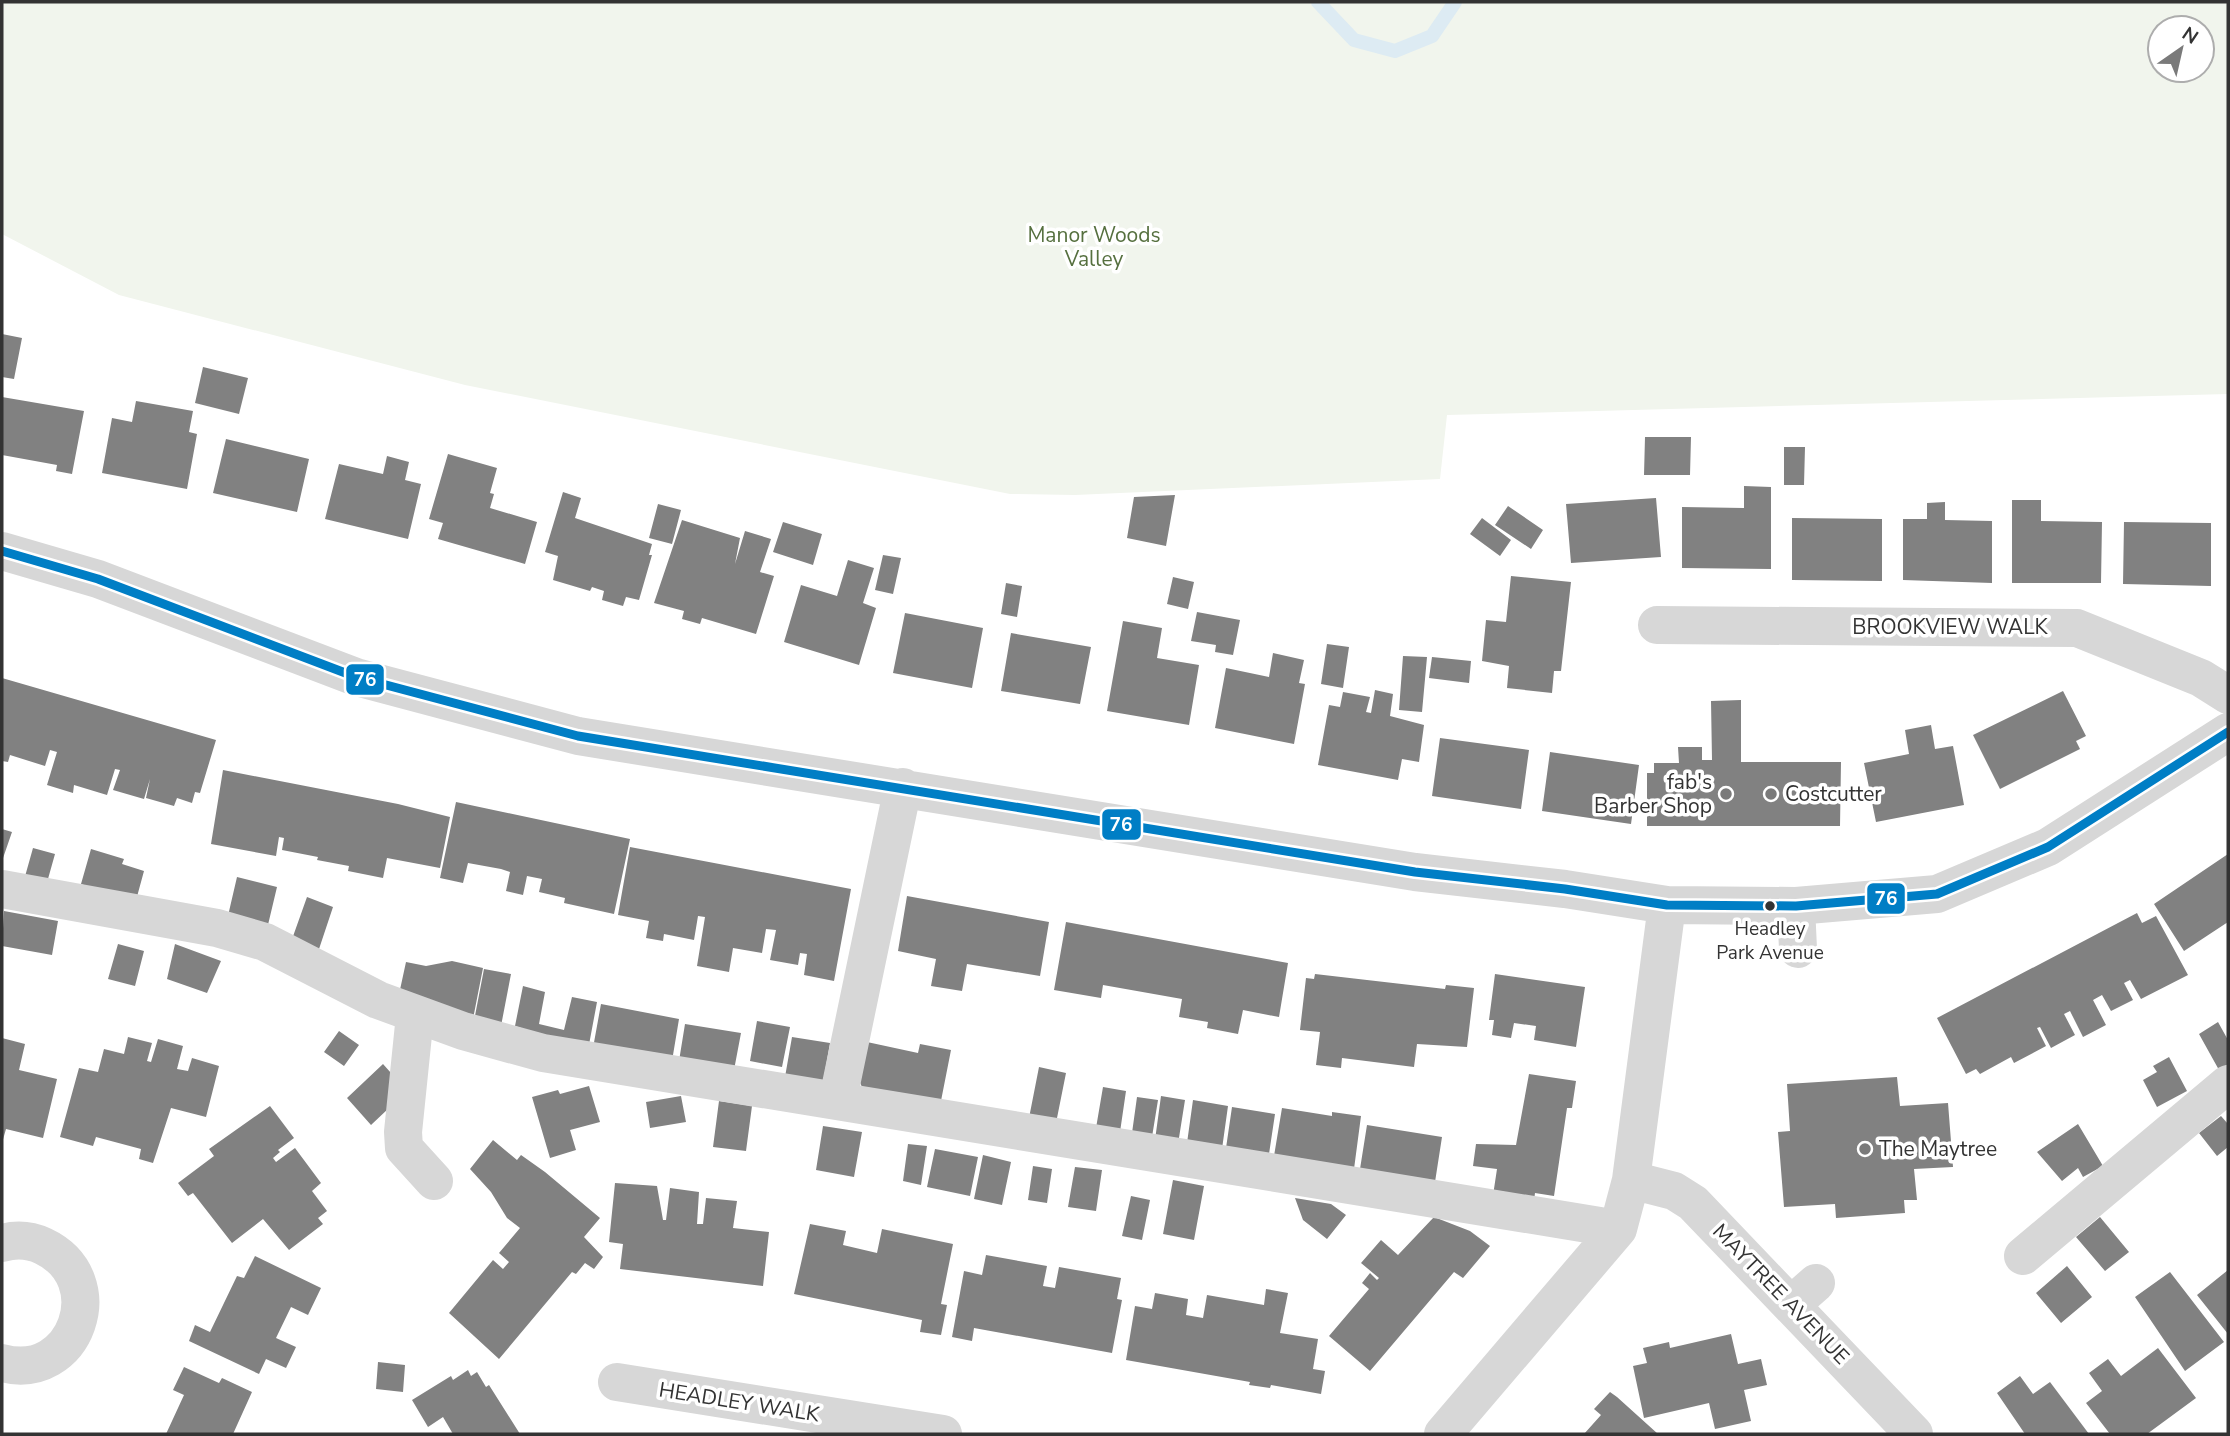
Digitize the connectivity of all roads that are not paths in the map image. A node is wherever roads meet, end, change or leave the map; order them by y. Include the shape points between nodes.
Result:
1 (2, 551) edge
2 (1657, 625) dead end
3 (2228, 695) edge
4 (2228, 732) edge
5 (903, 787) junction
6 (2, 889) edge
7 (1667, 905) junction
8 (1796, 905) junction
9 (1798, 949) dead end
10 (415, 1015) junction
11 (2228, 1084) edge
12 (838, 1099) junction
13 (1631, 1180) junction
14 (434, 1181) dead end
15 (1618, 1229) junction
16 (2, 1243) edge
17 (2023, 1256) dead end
18 (2, 1363) edge
19 (617, 1382) dead end
20 (1899, 1429) edge
21 (943, 1434) edge
22 (1443, 1434) edge

1 - 5 street via 98,579 356,677 565,732
2 - 3 street, BROOKVIEW WALK via 2077,628 2201,678
4 - 8 street via 2048,847 1937,894
5 - 7 street via 1415,872
5 - 12 street
6 - 10 street via 217,928 265,942
7 - 8 street
7 - 13 street
8 - 9 street
10 - 12 street via 543,1053
10 - 14 street via 404,1148
11 - 17 street
12 - 15 street
13 - 15 street
13 - 20 street, MAYTREE AVENUE via 1674,1191 1693,1203 1804,1294
15 - 22 street
16 - 18 street via 35,1242 54,1251 77,1280 81,1298 76,1329 64,1348 25,1366
19 - 21 street, HEADLEY WALK

